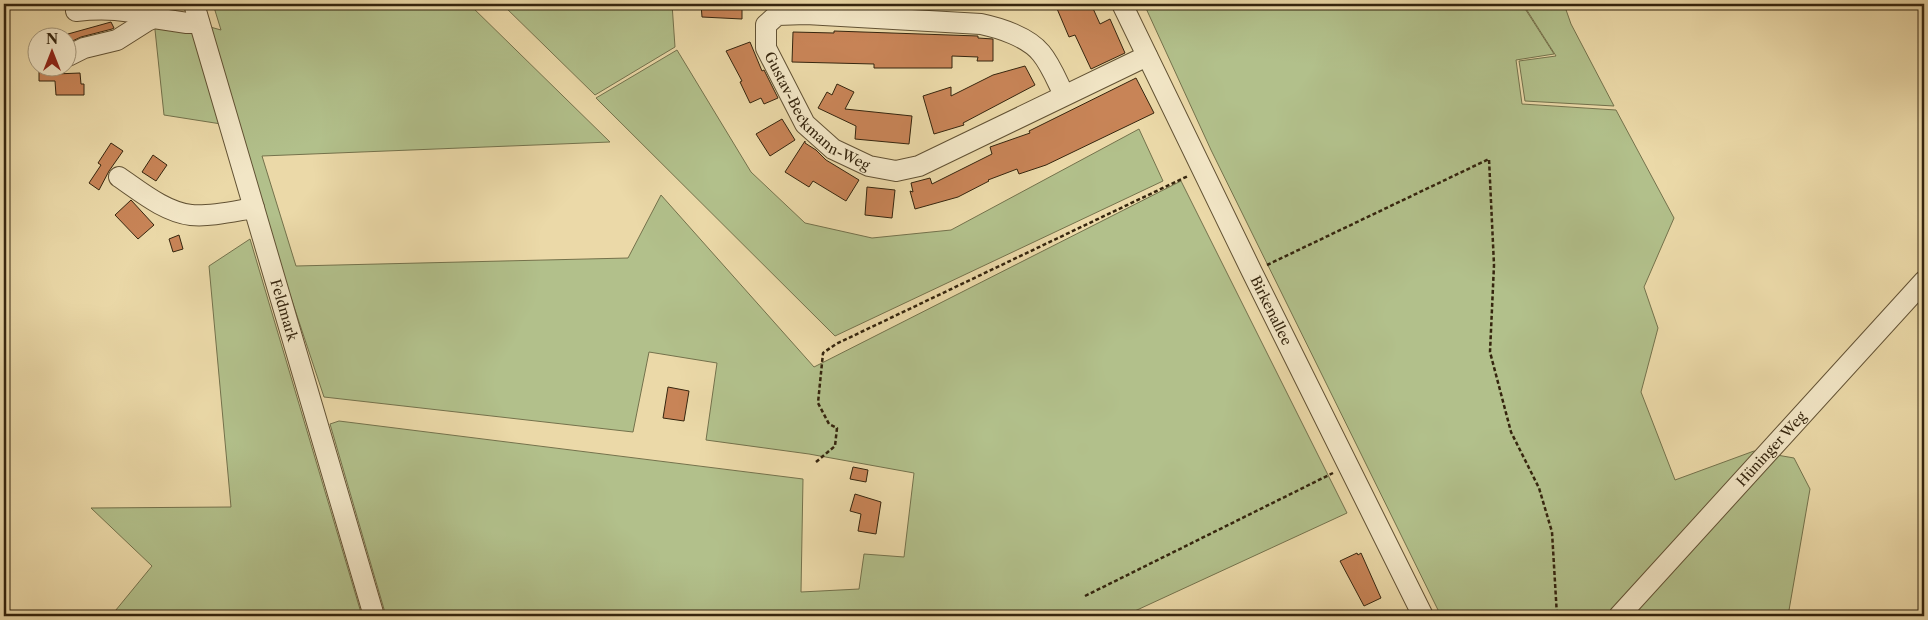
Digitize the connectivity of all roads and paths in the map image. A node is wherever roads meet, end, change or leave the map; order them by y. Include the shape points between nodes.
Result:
1 (1122, 4) edge
2 (76, 11) dead end
3 (197, 13) edge
4 (154, 18) junction
5 (78, 51) edge
6 (1147, 56) junction
7 (1064, 95) junction
8 (1203, 168) junction
9 (119, 176) dead end
10 (254, 208) junction
11 (1252, 272) junction
12 (1924, 281) edge
13 (816, 462) dead end
14 (1348, 465) junction
15 (1085, 596) dead end
16 (374, 616) edge
17 (1423, 616) edge
18 (1557, 616) edge
19 (1618, 616) edge

1 - 6 street, Birkenallee
2 - 4 street via 99,9
3 - 4 street via 187,23
3 - 10 street, Feldmark
4 - 5 street via 117,40
6 - 7 street, Gustav-Beckmann-Weg
6 - 8 street, Birkenallee
7 - 7 street, Gustav-Beckmann-Weg via 919,166 896,172 869,166 833,149 805,124 766,48 766,25 777,15 806,14 996,27 1040,51
8 - 11 street, Birkenallee
8 - 13 path via 823,353 818,403 830,424 837,428 835,446
9 - 10 street via 181,213 194,215
10 - 16 street, Feldmark
11 - 14 street, Birkenallee
11 - 18 path via 1489,159 1494,264 1490,352 1511,432 1539,488 1552,532
12 - 19 street, Hüninger Weg
14 - 15 path
14 - 17 street, Birkenallee

